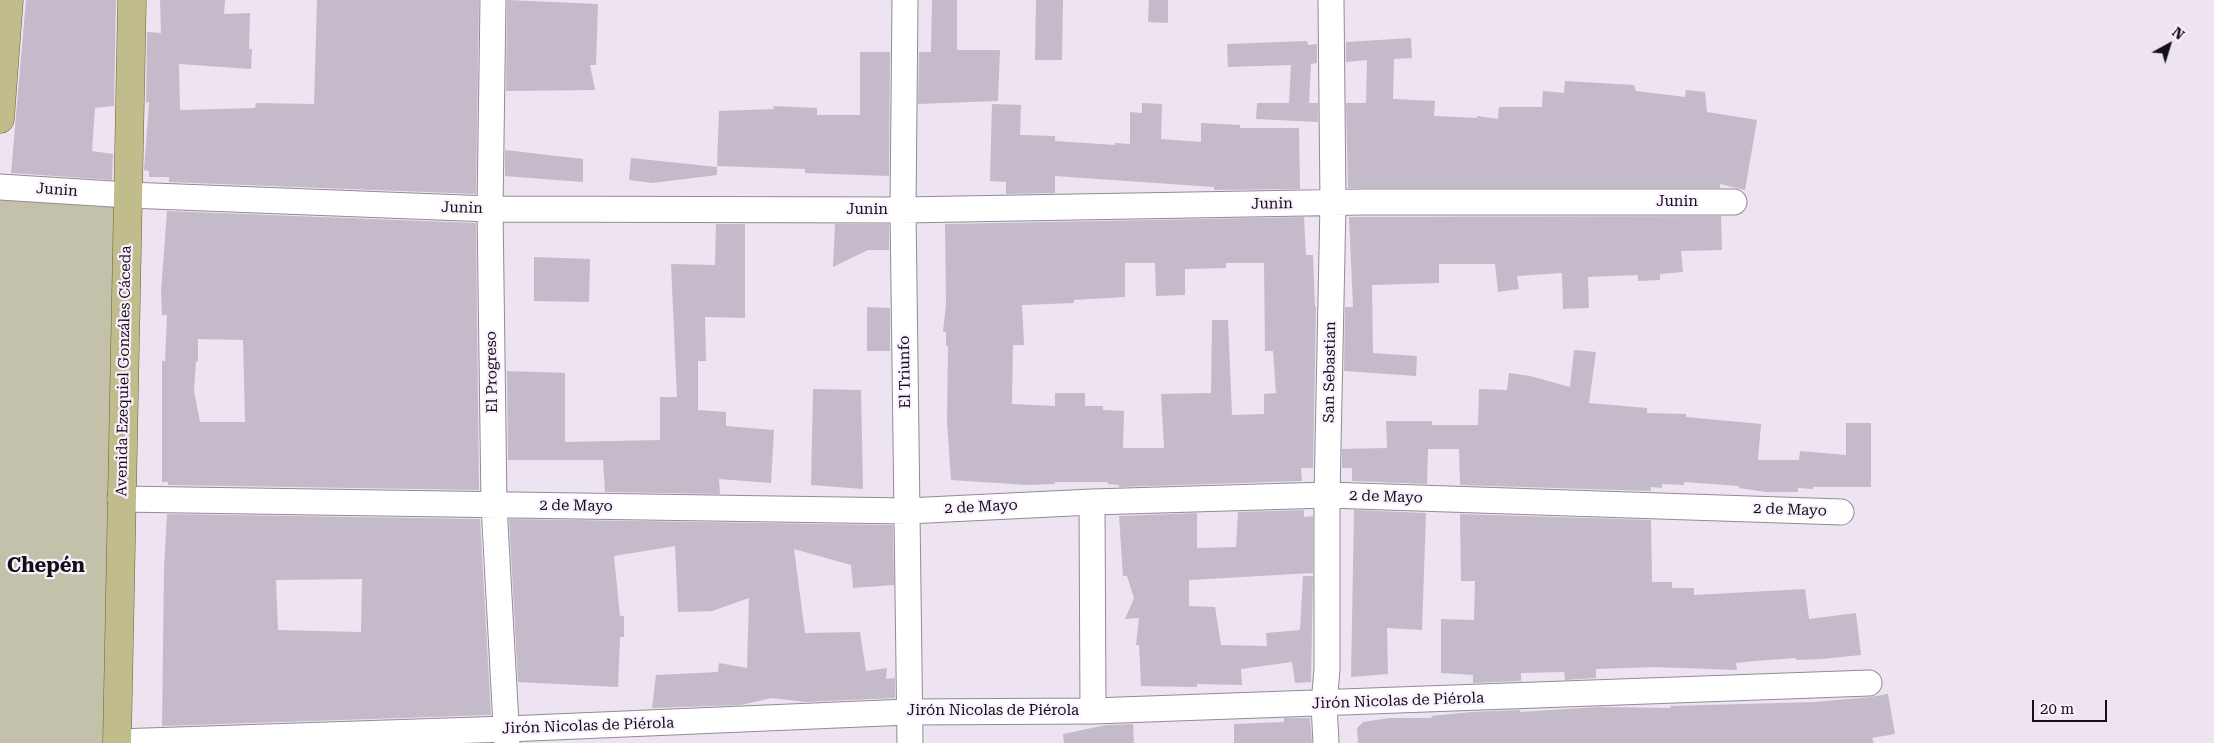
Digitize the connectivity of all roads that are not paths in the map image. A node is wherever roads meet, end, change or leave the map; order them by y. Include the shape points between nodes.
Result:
1 (9, 0) edge
2 (132, 0) edge
3 (493, 0) edge
4 (905, 0) edge
5 (1331, 0) edge
6 (0, 118) edge
7 (0, 187) edge
8 (128, 195) junction
9 (1734, 202) dead end
10 (1333, 203) junction
11 (490, 209) junction
12 (903, 210) junction
13 (1327, 495) junction
14 (120, 499) junction
15 (1092, 502) junction
16 (494, 505) junction
17 (907, 511) junction
18 (1841, 512) dead end
19 (1868, 684) dead end
20 (1324, 704) junction
21 (1094, 711) junction
22 (908, 712) junction
23 (507, 736) edge
24 (117, 742) edge
25 (910, 743) edge
26 (1326, 743) edge

1 - 6 main road
2 - 8 main road, Avenida Ezequiel Gonzáles Cáceda
3 - 11 street, El Progreso
4 - 12 street, El Triunfo
5 - 10 street, San Sebastian
7 - 8 street, Junin
8 - 11 street, Junin
8 - 14 main road, Avenida Ezequiel Gonzáles Cáceda
9 - 10 street, Junin
10 - 12 street, Junin
10 - 13 street, San Sebastian
11 - 12 street, Junin
11 - 16 street, El Progreso
12 - 17 street, El Triunfo
13 - 15 street, 2 de Mayo
13 - 18 street, 2 de Mayo
13 - 20 street, San Sebastian
14 - 16 street, 2 de Mayo
14 - 24 main road, Avenida Ezequiel Gonzáles Cáceda
15 - 17 street, 2 de Mayo
15 - 21 street
16 - 17 street, 2 de Mayo
16 - 23 street, El Progreso
17 - 22 street, El Triunfo
19 - 20 street, Jirón Nicolas de Piérola
20 - 21 street, Jirón Nicolas de Piérola
20 - 26 street, San Sebastian
21 - 22 street, Jirón Nicolas de Piérola
22 - 23 street, Jirón Nicolas de Piérola
22 - 25 street, El Triunfo
23 - 24 street, Jirón Nicolas de Piérola

